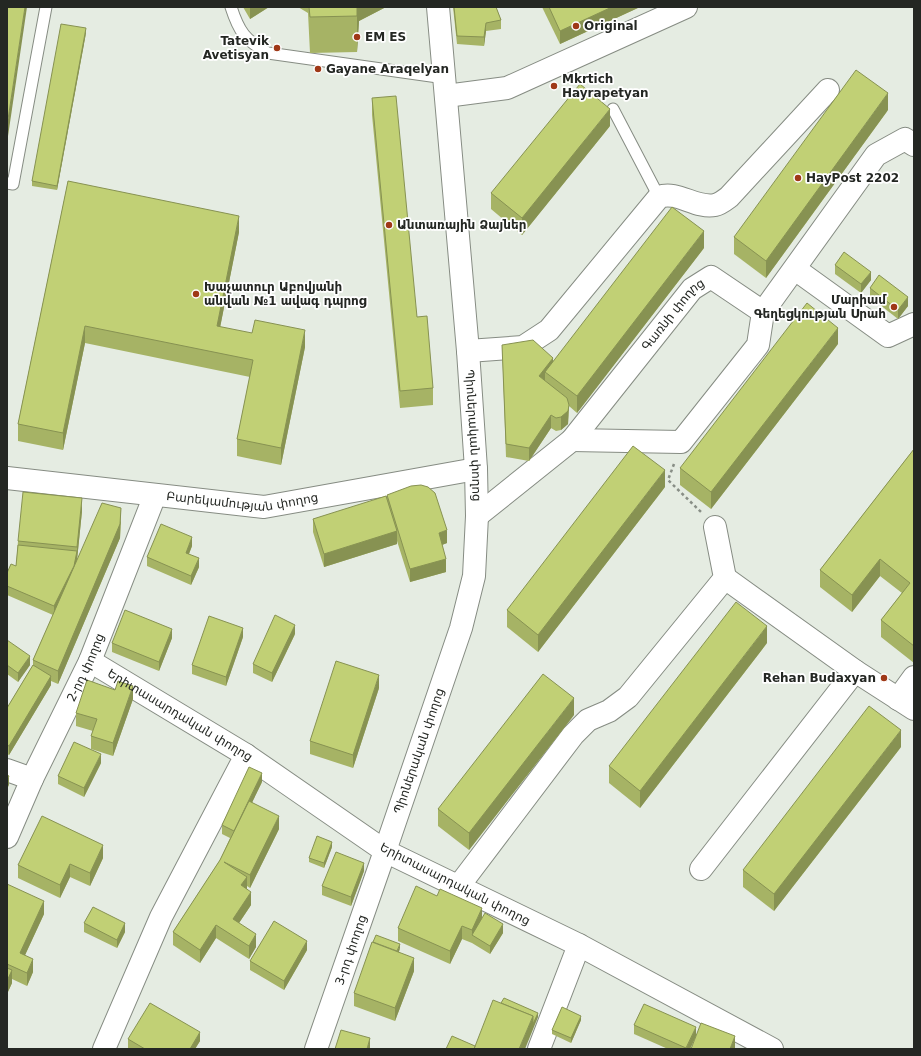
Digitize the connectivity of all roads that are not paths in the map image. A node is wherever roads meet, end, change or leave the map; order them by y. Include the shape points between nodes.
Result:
1 (46, 7) edge
2 (231, 7) edge
3 (438, 7) edge
4 (686, 7) edge
5 (445, 87) junction
6 (828, 90) dead end
7 (613, 109) dead end
8 (914, 145) edge
9 (7, 182) edge
10 (659, 196) junction
11 (795, 269) junction
12 (763, 312) junction
13 (914, 324) edge
14 (468, 352) junction
15 (572, 440) junction
16 (476, 469) junction
17 (7, 478) edge
18 (155, 495) junction
19 (477, 516) junction
20 (716, 527) road end
21 (725, 578) junction
22 (90, 661) junction
23 (856, 671) junction
24 (914, 677) edge
25 (906, 704) edge
26 (246, 755) junction
27 (7, 770) edge
28 (32, 779) junction
29 (7, 837) edge
30 (386, 851) junction
31 (701, 869) dead end
32 (458, 887) junction
33 (579, 945) junction
34 (749, 1044) edge
35 (104, 1049) edge
36 (316, 1049) edge
37 (539, 1049) edge
38 (772, 1049) edge

1 - 9 lane via 13,184
2 - 5 lane via 237,25 250,43 268,53
3 - 5 street, Պիոներական փողոց
4 - 5 street via 507,88
5 - 14 street, Պիոներական փողոց
6 - 10 street via 729,197 717,205 706,206 675,197
7 - 10 lane
8 - 11 street via 905,139 876,155
10 - 14 street via 549,330 523,347
11 - 12 street
11 - 13 street via 888,336
12 - 15 street via 758,345 681,442
12 - 15 street, Գառնի փողոց via 711,277 692,289
14 - 16 street, Պիոներական փողոց
15 - 19 street, Գառնի փողոց
16 - 18 street, Բարեկամության փողոց via 264,507
16 - 19 street, Պիոներական փողոց
17 - 18 street, Բարեկամության փողոց
18 - 22 street, 2-րդ փողոց
19 - 30 street, Պիոներական փողոց via 474,576 461,628
20 - 21 street
21 - 23 street
21 - 32 street via 628,697 609,711 588,720 573,736
22 - 26 street, Երիտասարդական փողոց
22 - 28 street, 2-րդ փողոց
23 - 25 street
23 - 31 street
24 - 25 street
26 - 30 street, Երիտասարդական փողոց
26 - 35 street via 161,916
27 - 28 street
28 - 29 street, 2-րդ փողոց
30 - 32 street, Երիտասարդական փողոց
30 - 36 street, 3-րդ փողոց
32 - 33 street, Երիտասարդական փողոց
33 - 34 street, Երիտասարդական փողոց
33 - 37 street
34 - 38 street, Երիտասարդական փողոց

